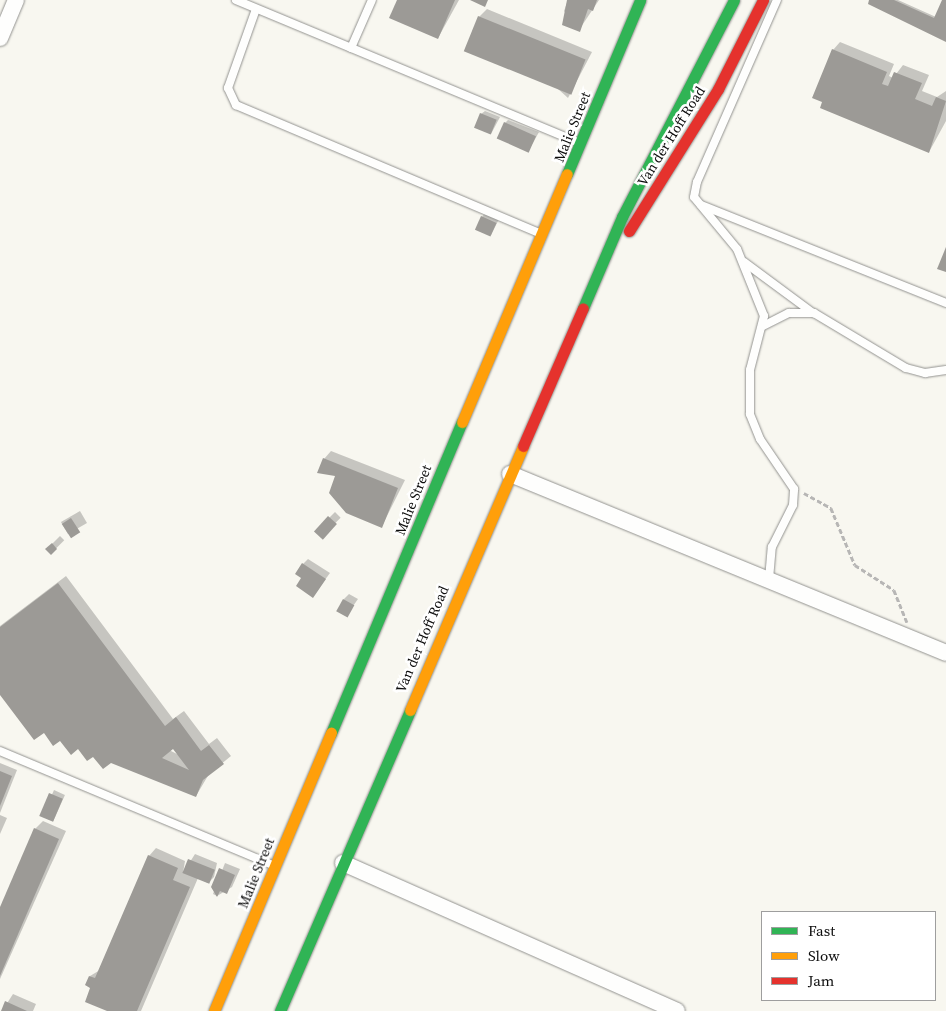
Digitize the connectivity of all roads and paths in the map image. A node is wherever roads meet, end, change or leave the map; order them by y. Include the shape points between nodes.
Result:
1 (16, 0) edge
2 (236, 0) edge
3 (372, 0) edge
4 (640, 0) edge
5 (734, 0) edge
6 (763, 0) edge
7 (777, 0) edge
8 (256, 9) junction
9 (0, 38) edge
10 (351, 48) junction
11 (581, 144) junction
12 (697, 204) junction
13 (544, 234) junction
14 (742, 260) junction
15 (594, 280) junction
16 (946, 303) edge
17 (814, 313) junction
18 (763, 326) junction
19 (946, 370) edge
20 (510, 474) junction
21 (794, 489) junction
22 (769, 579) junction
23 (908, 636) junction
24 (946, 653) edge
25 (0, 751) edge
26 (343, 863) junction
27 (275, 867) junction
28 (214, 1011) edge
29 (280, 1011) edge
30 (677, 1011) edge

1 - 9 street
2 - 8 lane
3 - 10 lane
4 - 11 main road, Malie Street
5 - 15 main road, Van der Hoff Road
6 - 15 main road, Van der Hoff Road via 718,89
7 - 12 lane via 697,182
8 - 10 lane
8 - 13 lane via 228,88 236,105
10 - 11 lane
11 - 13 main road, Malie Street
12 - 14 lane via 725,231
12 - 16 lane
13 - 27 main road, Malie Street via 316,761
14 - 17 lane
14 - 18 lane via 761,304
15 - 20 main road, Van der Hoff Road
17 - 18 lane via 789,313
17 - 19 lane via 906,368 925,373
18 - 21 lane via 750,370 750,414 760,439
20 - 22 street
20 - 26 main road, Van der Hoff Road
21 - 22 lane via 793,505 772,547
21 - 23 path via 831,508 855,565 894,590 906,617
22 - 23 street
23 - 24 street
25 - 27 lane
26 - 29 main road, Van der Hoff Road
26 - 30 street
27 - 28 main road, Malie Street

